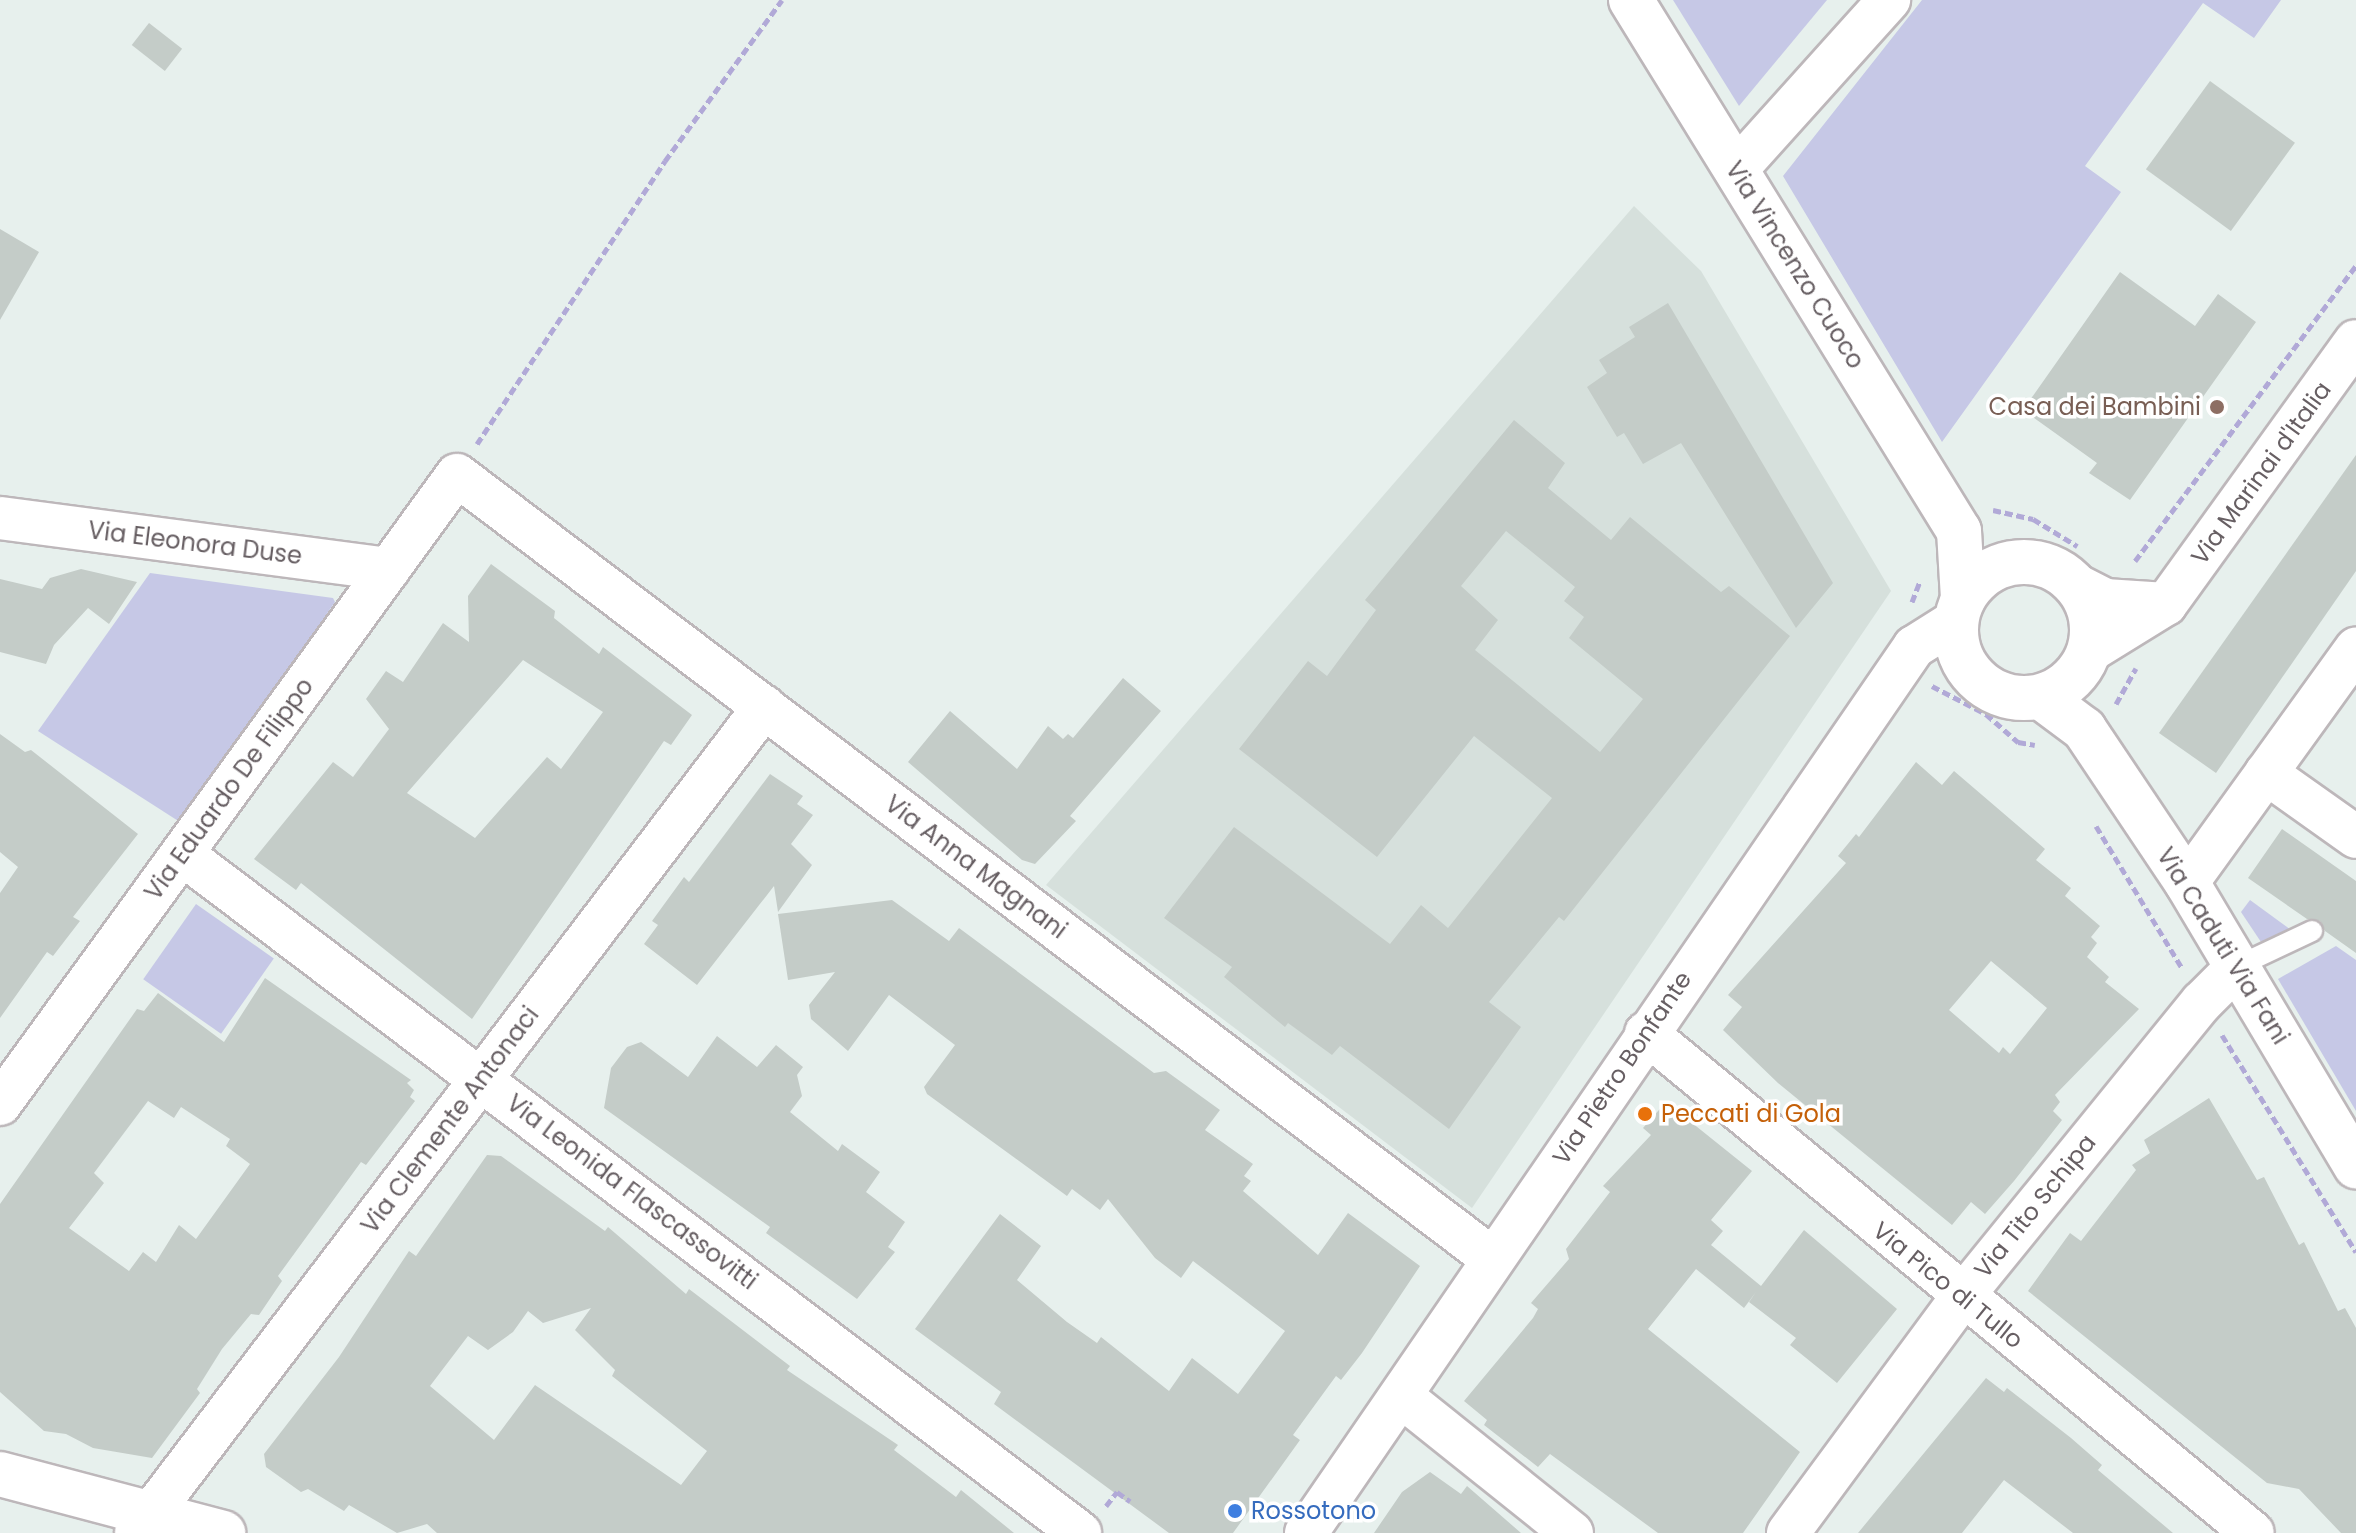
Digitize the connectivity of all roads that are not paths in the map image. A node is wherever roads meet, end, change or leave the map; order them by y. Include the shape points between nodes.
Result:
1 (1631, 0) edge
2 (1889, 0) edge
3 (1736, 170) junction
4 (2356, 341) edge
5 (457, 475) joint
6 (0, 518) edge
7 (1971, 522) junction
8 (2014, 562) junction
9 (2079, 567) junction
10 (389, 569) junction
11 (2166, 604) junction
12 (1960, 609) junction
13 (2356, 649) edge
14 (2084, 661) junction
15 (2041, 697) junction
16 (764, 707) junction
17 (2081, 728) junction
18 (2266, 773) junction
19 (2356, 837) edge
20 (182, 854) junction
21 (2187, 883) junction
22 (2312, 931) dead end
23 (2238, 966) junction
24 (1646, 1033) junction
25 (482, 1078) junction
26 (0, 1104) edge
27 (2356, 1167) edge
28 (1493, 1259) junction
29 (1962, 1297) junction
30 (1401, 1396) junction
31 (0, 1474) edge
32 (143, 1522) edge
33 (1090, 1524) edge
34 (223, 1533) edge
35 (1306, 1533) edge
36 (1572, 1533) edge
37 (1788, 1533) edge
38 (2253, 1533) edge

1 - 3 street, Via Vincenzo Cuoco
2 - 3 street
3 - 7 street, Via Vincenzo Cuoco
4 - 11 street, Via Marinai d'Italia
5 - 10 street, Via Eduardo De Filippo
5 - 16 street, Via Anna Magnani
6 - 10 street, Via Eleonora Duse
7 - 8 street, Via Vincenzo Cuoco
7 - 12 street, Via Vincenzo Cuoco
8 - 9 street via 2057,570
8 - 12 street via 1984,575
9 - 11 street via 2105,600
9 - 14 street via 2093,627
10 - 20 street, Via Eduardo De Filippo
11 - 14 street, Via Marinai d'Italia
12 - 15 street via 1957,641 1977,679 2017,698
12 - 24 street, Via Pietro Bonfante via 1914,647
13 - 18 street
14 - 15 street
14 - 17 street, Via Caduti Via Fani
15 - 17 street, Via Caduti Via Fani
16 - 25 street, Via Clemente Antonaci
16 - 28 street, Via Anna Magnani
17 - 21 street, Via Caduti Via Fani
18 - 19 street
18 - 21 street
20 - 25 street, Via Leonida Flascassovitti
20 - 26 street, Via Eduardo De Filippo
21 - 23 street, Via Caduti Via Fani
22 - 23 lane
23 - 27 street, Via Caduti Via Fani
23 - 29 street, Via Tito Schipa via 2202,1002
24 - 28 street, Via Pietro Bonfante
24 - 29 street, Via Pico di Tullo
25 - 32 street, Via Clemente Antonaci
25 - 33 street, Via Leonida Flascassovitti
28 - 30 street, Via Pietro Bonfante
29 - 37 street, Via Tito Schipa
29 - 38 street, Via Pico di Tullo
30 - 35 street, Via Pietro Bonfante
30 - 36 street
31 - 32 street
32 - 34 street

